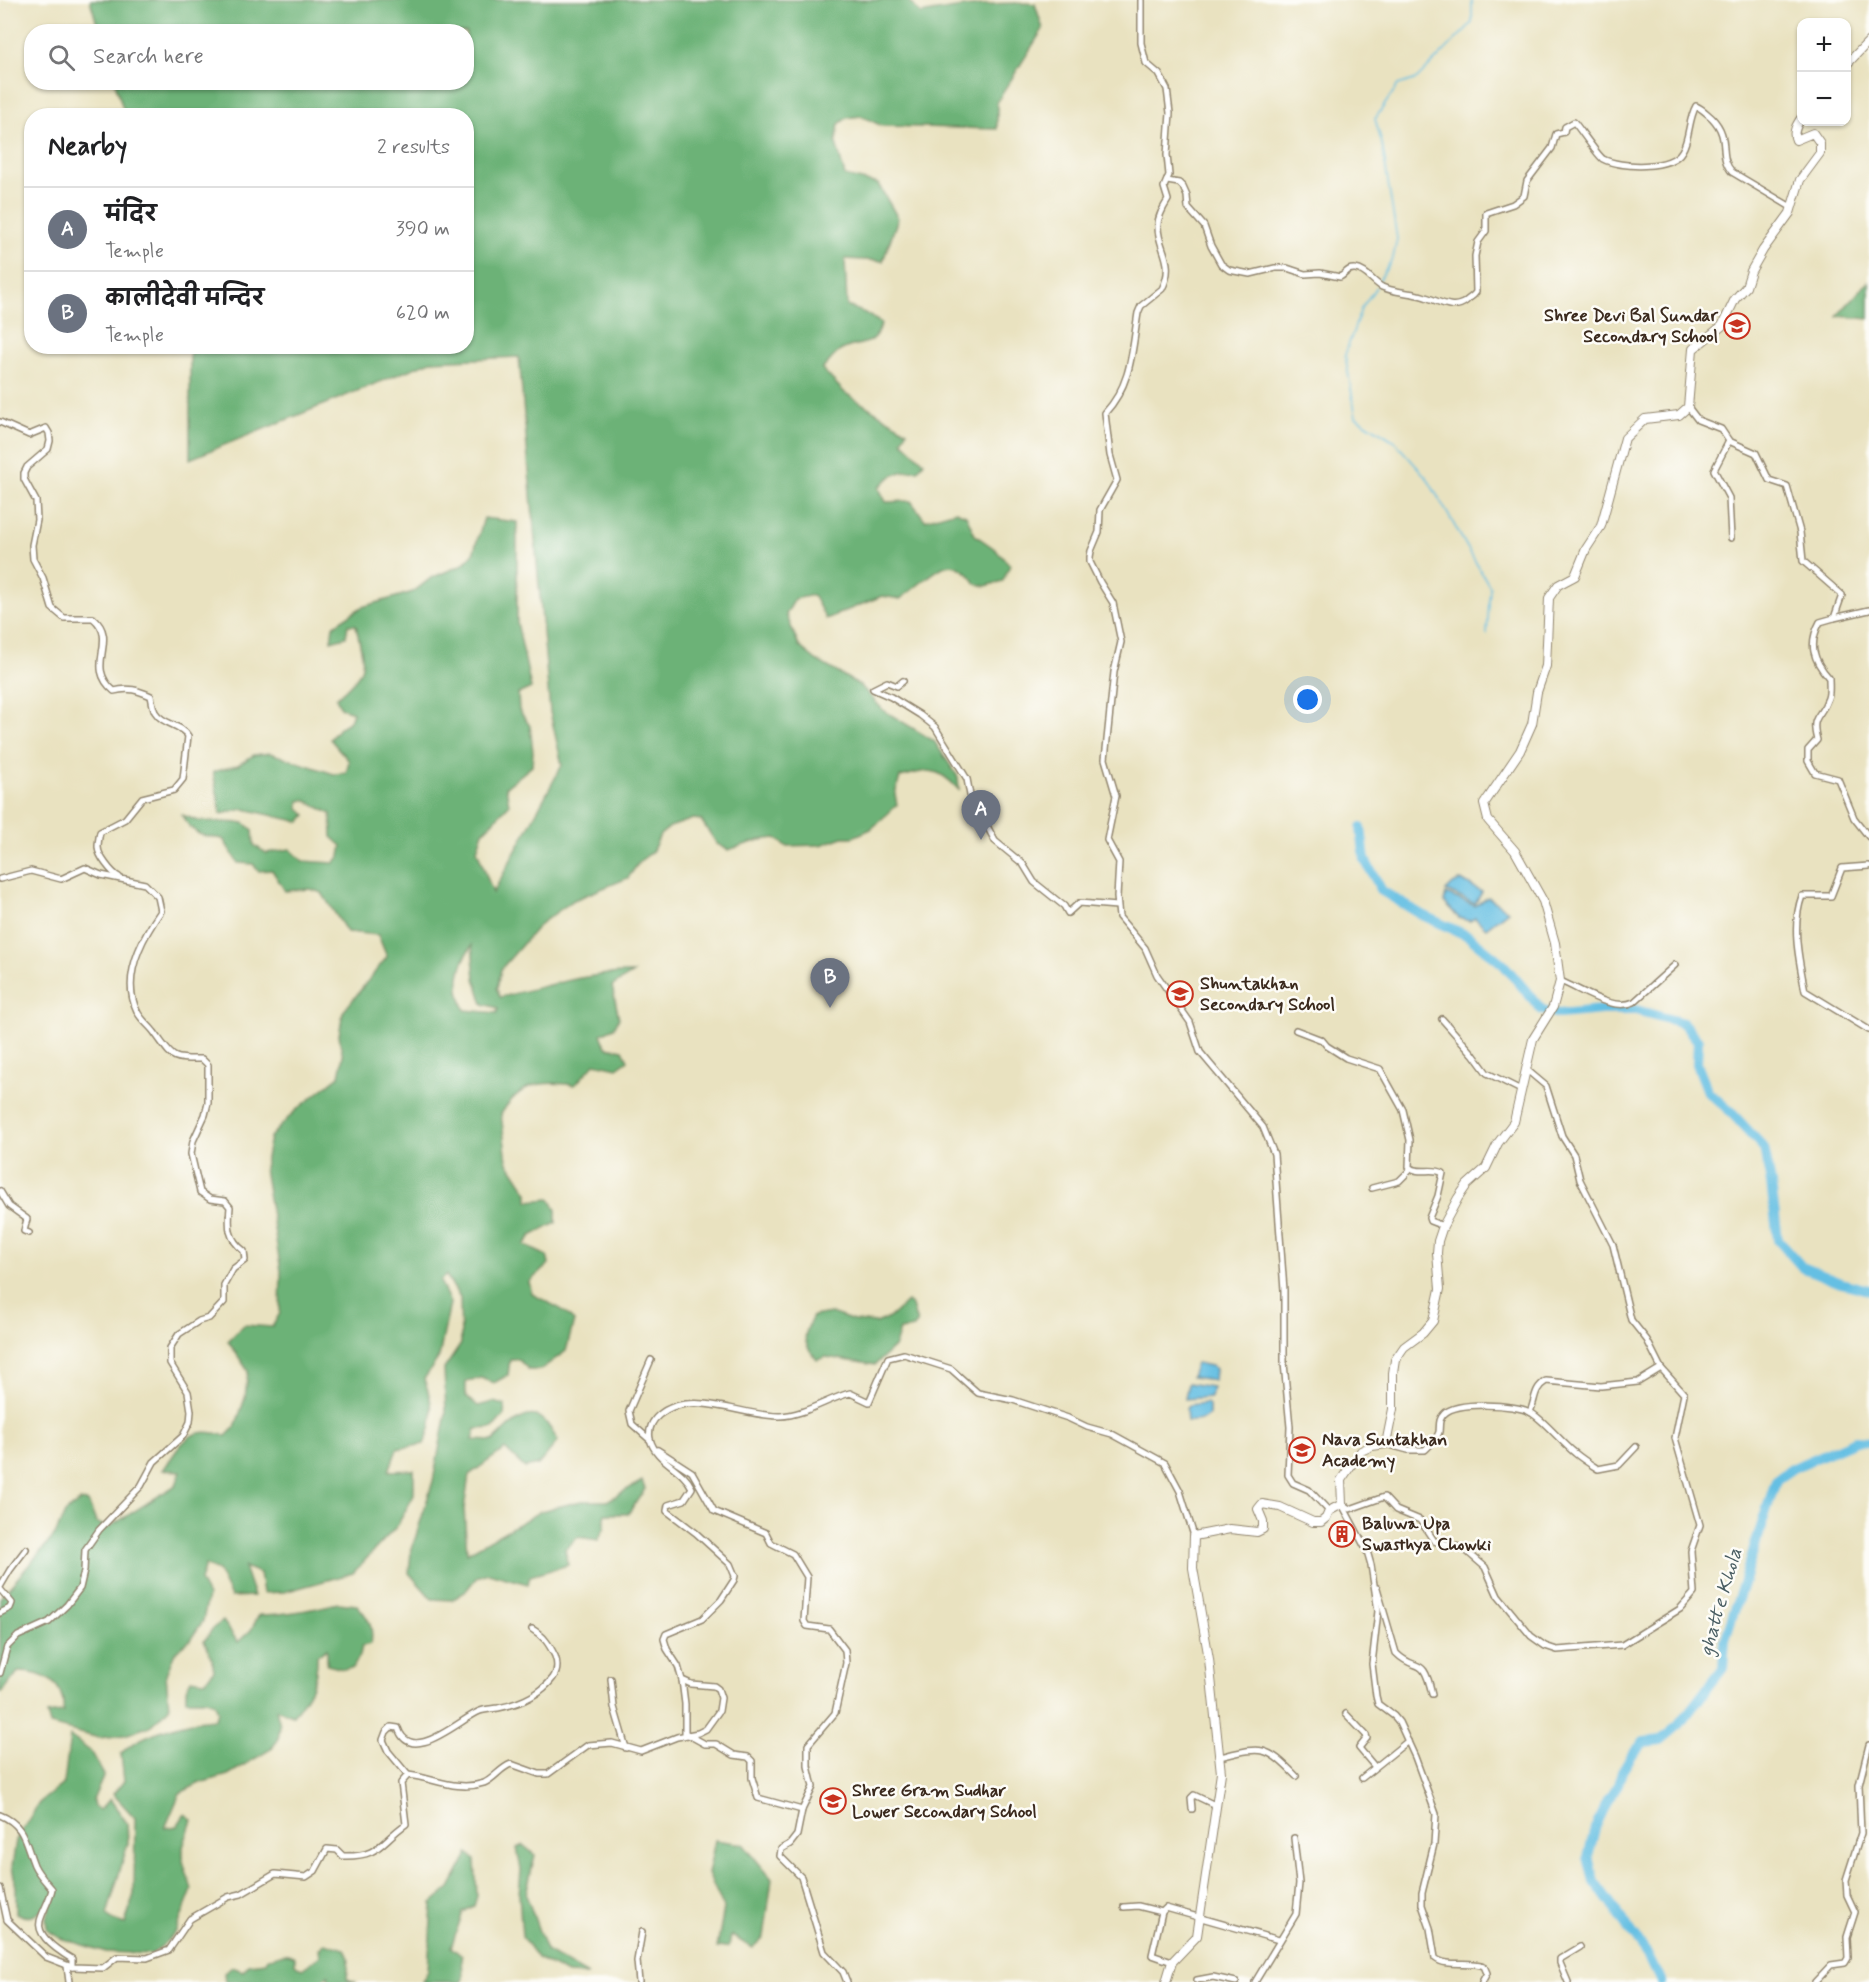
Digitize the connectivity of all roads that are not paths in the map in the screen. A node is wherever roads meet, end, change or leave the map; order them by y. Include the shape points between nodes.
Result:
1 (1141, 0) edge
2 (1869, 41) edge
3 (1851, 60) edge
4 (1797, 126) edge
5 (1167, 181) junction
6 (1791, 207) junction
7 (1688, 407) junction
8 (0, 422) edge
9 (1730, 441) junction
10 (1731, 538) dead end
11 (1869, 610) edge
12 (1834, 618) junction
13 (903, 681) dead end
14 (1869, 837) edge
15 (1869, 866) edge
16 (0, 879) edge
17 (126, 880) junction
18 (1117, 906) junction
19 (1675, 965) dead end
20 (1560, 981) junction
21 (1442, 1020) dead end
22 (1296, 1030) dead end
23 (1869, 1030) edge
24 (1527, 1070) junction
25 (1521, 1090) junction
26 (1411, 1169) junction
27 (1372, 1188) dead end
28 (0, 1191) edge
29 (1443, 1227) junction
30 (29, 1233) dead end
31 (651, 1360) dead end
32 (1661, 1368) junction
33 (1530, 1412) junction
34 (651, 1440) junction
35 (1386, 1444) junction
36 (1636, 1447) dead end
37 (654, 1448) junction
38 (1342, 1504) junction
39 (1329, 1511) junction
40 (1194, 1536) junction
41 (26, 1549) dead end
42 (1372, 1578) junction
43 (0, 1588) edge
44 (0, 1613) edge
45 (532, 1629) dead end
46 (0, 1673) edge
47 (611, 1679) dead end
48 (682, 1680) junction
49 (1432, 1694) dead end
50 (1346, 1714) dead end
51 (691, 1735) junction
52 (1408, 1741) junction
53 (1869, 1745) edge
54 (626, 1748) junction
55 (1220, 1757) junction
56 (1375, 1767) junction
57 (408, 1775) junction
58 (1296, 1776) dead end
59 (1362, 1778) dead end
60 (1217, 1806) junction
61 (1192, 1809) dead end
62 (802, 1810) junction
63 (0, 1815) edge
64 (1294, 1838) dead end
65 (0, 1888) edge
66 (1124, 1907) dead end
67 (1162, 1911) junction
68 (1201, 1917) junction
69 (642, 1932) dead end
70 (1279, 1940) junction
71 (1580, 1947) dead end
72 (1172, 1962) junction
73 (72, 1967) junction
74 (1197, 1980) dead end
75 (69, 1982) edge
76 (639, 1982) edge
77 (847, 1982) edge
78 (1166, 1982) edge
79 (1236, 1982) edge
80 (1255, 1982) edge
81 (1482, 1982) edge
82 (1568, 1982) edge
83 (1815, 1982) edge

1 - 5 street via 1141,43 1146,63 1159,74 1167,89
2 - 3 street
4 - 6 street via 1796,140 1813,133 1821,153 1800,180
5 - 6 street via 1183,187 1188,208 1204,226 1221,264 1229,270 1250,274 1287,268 1340,277 1349,269 1356,269 1387,289 1454,306 1462,305 1476,292 1475,256 1486,231 1486,213 1524,196 1527,182 1552,148 1556,134 1574,122 1601,158 1622,165 1650,165 1678,157 1696,106 1720,127 1726,165 1732,172
5 - 18 street via 1164,187 1168,200 1158,220 1167,258 1165,284 1141,306 1128,374 1119,396 1105,413 1117,480 1100,510 1099,532 1090,551 1090,562 1113,603 1121,642 1105,759 1116,796 1107,840 1119,862
6 - 7 street via 1760,254 1746,288 1735,298 1722,326 1693,349
7 - 9 street via 1698,420 1721,429
7 - 20 street via 1679,415 1645,419 1625,438 1601,526 1575,576 1558,585 1549,598 1546,666 1532,724 1520,751 1484,804 1488,820 1515,851 1543,901 1555,943
8 - 17 street via 29,435 46,428 49,433 48,449 27,467 24,478 36,501 33,559 51,608 64,618 93,618 101,625 105,638 99,660 105,683 114,691 136,689 151,696 155,712 185,730 188,736 183,779 174,790 142,798 125,819 100,832 99,854 114,874
9 - 10 street via 1714,470 1729,498
9 - 12 street via 1756,453 1769,480 1786,486 1800,532 1803,561 1842,595
11 - 12 street
12 - 14 street via 1820,622 1813,635 1816,664 1829,678 1828,698 1814,726 1818,740 1808,750 1808,761 1815,773 1838,780 1854,818
13 - 18 street via 897,686 887,682 873,689 935,727 967,779 974,817 987,826 995,841 1023,864 1034,882 1068,913 1079,903
15 - 23 street via 1842,868 1831,896 1802,896 1796,912 1798,958 1805,991
16 - 17 street via 31,871 61,879 85,868
17 - 46 street via 145,884 158,897 161,911 136,957 133,1002 168,1052 178,1059 202,1059 208,1065 208,1103 191,1154 200,1192 210,1199 225,1201 230,1207 230,1231 234,1243 244,1251 245,1260 233,1269 224,1285 224,1302 209,1318 180,1334 170,1348 170,1363 188,1392 191,1411 182,1438 154,1462 141,1486 85,1550 80,1588 67,1605 49,1622 18,1636 7,1647
18 - 39 street via 1119,917 1144,948 1157,975 1190,1022 1200,1052 1263,1127 1274,1154 1290,1427 1288,1475
19 - 20 street via 1627,1005
20 - 24 street via 1552,1007 1533,1039
21 - 25 street via 1487,1073
22 - 26 street via 1322,1040 1346,1058 1380,1069 1403,1110 1410,1135
24 - 25 street
24 - 32 street via 1546,1086 1580,1180 1613,1245 1631,1320
25 - 29 street via 1514,1122 1486,1168 1462,1191
26 - 27 street via 1396,1182
26 - 29 street via 1443,1173 1429,1218
28 - 30 street via 9,1206 27,1220 24,1231
29 - 35 street via 1437,1253 1440,1289 1433,1321 1395,1360 1394,1409
31 - 34 street via 629,1411 632,1424
32 - 33 street via 1638,1382 1601,1386 1546,1382 1535,1391
32 - 38 street via 1684,1394 1675,1438 1700,1525 1691,1551 1694,1593 1680,1609 1622,1645 1557,1650 1545,1646 1531,1636 1498,1596 1485,1567 1463,1548 1434,1541 1420,1520 1396,1510 1384,1497 1350,1509
33 - 35 street via 1492,1405 1462,1407 1443,1415 1439,1433 1425,1450
33 - 36 street via 1598,1469 1619,1465
34 - 37 street
34 - 40 street via 655,1419 679,1404 718,1405 781,1416 806,1411 850,1393 869,1402 888,1358 904,1354 951,1369 978,1393 1013,1400 1112,1434 1165,1463 1180,1491
35 - 38 street via 1361,1452 1341,1480
37 - 48 street via 692,1488 684,1500 668,1505 668,1511 729,1564 735,1576 721,1600 702,1619 666,1634 667,1649
37 - 62 street via 692,1472 714,1511 766,1533 771,1543 793,1554 807,1578 804,1621 807,1626 829,1629 845,1650 846,1663 835,1713 808,1745 813,1787
38 - 39 street
38 - 42 street via 1367,1551
39 - 40 street via 1321,1522 1313,1522 1280,1507 1262,1504 1258,1509 1263,1529 1257,1532 1230,1529
40 - 55 street via 1193,1568
41 - 43 street
42 - 49 street via 1396,1653 1426,1671
42 - 52 street via 1378,1611 1372,1664 1376,1696 1378,1704 1399,1722
43 - 44 street via 12,1603
45 - 57 street via 548,1641 558,1663 549,1683 518,1703 477,1712 432,1740 410,1741 398,1728 391,1727 383,1740
47 - 54 street via 614,1707
48 - 51 street via 685,1732
48 - 51 street via 714,1686 721,1698 720,1711 706,1729
50 - 56 street via 1366,1735 1359,1748
51 - 54 street via 641,1751
51 - 62 street via 705,1744 716,1744 734,1755 748,1757 758,1798
52 - 56 street
52 - 81 street via 1436,1814 1434,1844 1422,1893 1435,1958 1484,1966 1487,1973
53 - 83 street via 1859,1785 1861,1833 1846,1880 1847,1895 1855,1912 1847,1937 1848,1958 1845,1963 1831,1965
54 - 57 street via 612,1743 588,1745 548,1774 511,1764 478,1784 453,1786
55 - 58 street via 1261,1750
55 - 60 street
56 - 59 street
57 - 73 street via 401,1783 406,1824 367,1855 343,1856 337,1850 327,1849 315,1871 306,1877 275,1874 190,1919 169,1950 147,1958 117,1957 103,1968
60 - 61 street via 1194,1795
60 - 68 street
62 - 77 street via 797,1835 781,1849 780,1856 801,1877 824,1952
63 - 73 street via 20,1828 35,1868 52,1889 39,1922 42,1933 59,1952 72,1959
64 - 70 street via 1299,1872 1297,1909
65 - 73 street via 7,1920 46,1958
66 - 67 street
67 - 68 street via 1166,1908
67 - 72 street via 1152,1955
68 - 70 street
68 - 72 street via 1197,1936
69 - 76 street via 637,1961
70 - 80 street
71 - 82 street via 1560,1959
72 - 78 street
73 - 75 street
74 - 79 street via 1214,1977

